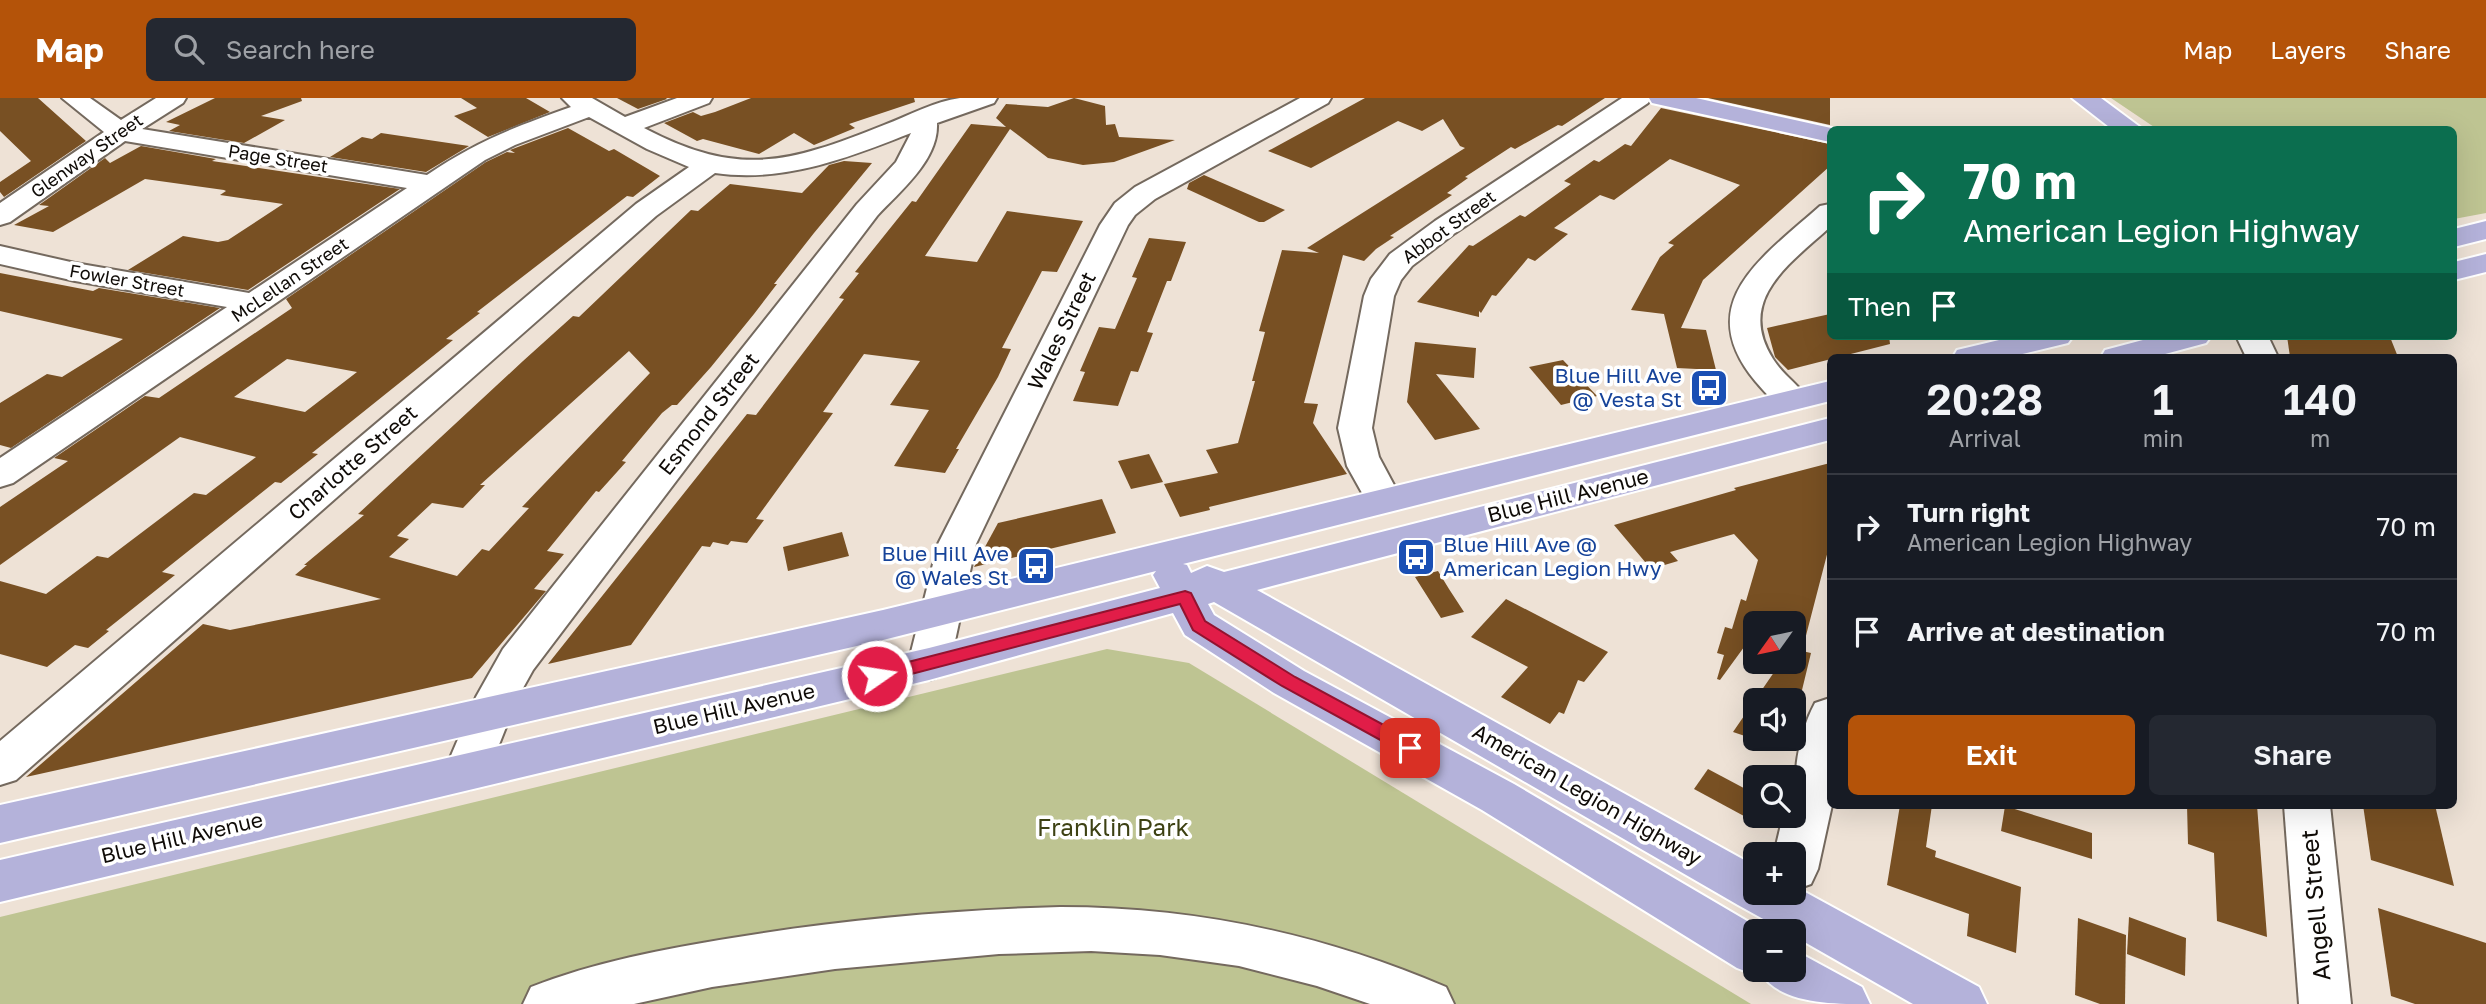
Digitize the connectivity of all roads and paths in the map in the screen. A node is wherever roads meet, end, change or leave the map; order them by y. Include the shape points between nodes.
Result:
1 (74, 98) edge
2 (174, 98) edge
3 (700, 98) edge
4 (985, 98) edge
5 (1319, 98) edge
6 (1639, 98) edge
7 (1661, 98) edge
8 (2084, 98) edge
9 (582, 103) edge
10 (923, 119) junction
11 (625, 126) junction
12 (2125, 126) edge
13 (123, 132) junction
14 (1827, 133) edge
15 (710, 164) junction
16 (434, 184) junction
17 (1827, 215) edge
18 (0, 216) edge
19 (0, 255) edge
20 (2486, 263) edge
21 (2457, 270) edge
22 (256, 303) junction
23 (2040, 340) edge
24 (2180, 340) edge
25 (1982, 354) edge
26 (2128, 354) edge
27 (1827, 392) edge
28 (1792, 400) junction
29 (1827, 430) edge
30 (0, 475) edge
31 (1384, 500) junction
32 (1163, 555) junction
33 (1202, 592) junction
34 (941, 610) junction
35 (929, 664) junction
36 (489, 714) junction
37 (1827, 725) edge
38 (0, 767) edge
39 (467, 772) junction
40 (2307, 809) edge
41 (0, 824) edge
42 (1791, 842) edge
43 (1743, 873) edge
44 (0, 881) edge
45 (1800, 905) edge
46 (1743, 945) edge
47 (1806, 982) edge
48 (549, 1004) edge
49 (1428, 1004) edge
50 (1844, 1004) edge
51 (1961, 1004) edge
52 (2325, 1004) edge

1 - 13 street
2 - 13 street, Glenway Street
3 - 11 street
4 - 10 street
5 - 34 street, Wales Street via 1145,193 1125,209 957,544
6 - 31 street, Abbot Street via 1445,227 1401,260 1385,279 1375,310 1355,428 1363,464
7 - 14 main road
8 - 12 main road
9 - 11 street
9 - 16 street, McLellan Street via 491,146
10 - 15 street via 797,163 740,169
10 - 36 street, Esmond Street via 925,138 917,152 518,660
11 - 15 street via 681,155
13 - 16 street, Page Street
13 - 18 street, Glenway Street
15 - 38 street, Charlotte Street via 646,210
16 - 22 street, McLellan Street
17 - 28 street via 1761,276 1746,303 1751,353 1767,377
19 - 22 street, Fowler Street
20 - 21 main road
22 - 30 street, McLellan Street
23 - 25 main road
24 - 26 main road
27 - 28 main road, Blue Hill Avenue
28 - 31 main road, Blue Hill Avenue
29 - 33 main road, Blue Hill Avenue
31 - 32 main road, Blue Hill Avenue
32 - 33 main road
32 - 34 main road, Blue Hill Avenue
33 - 35 main road, Blue Hill Avenue
33 - 43 main road, American Legion Highway
33 - 46 main road via 1199,625 1499,797
34 - 35 street, Wales Street
34 - 36 main road, Blue Hill Avenue
35 - 39 main road, Blue Hill Avenue
36 - 39 street, Esmond Street
36 - 41 main road, Blue Hill Avenue
37 - 42 street
39 - 44 main road, Blue Hill Avenue
40 - 52 street, Angell Street
45 - 51 main road, American Legion Highway
47 - 50 main road
48 - 49 street via 631,980 805,950 1031,930 1121,930 1270,951 1345,971

